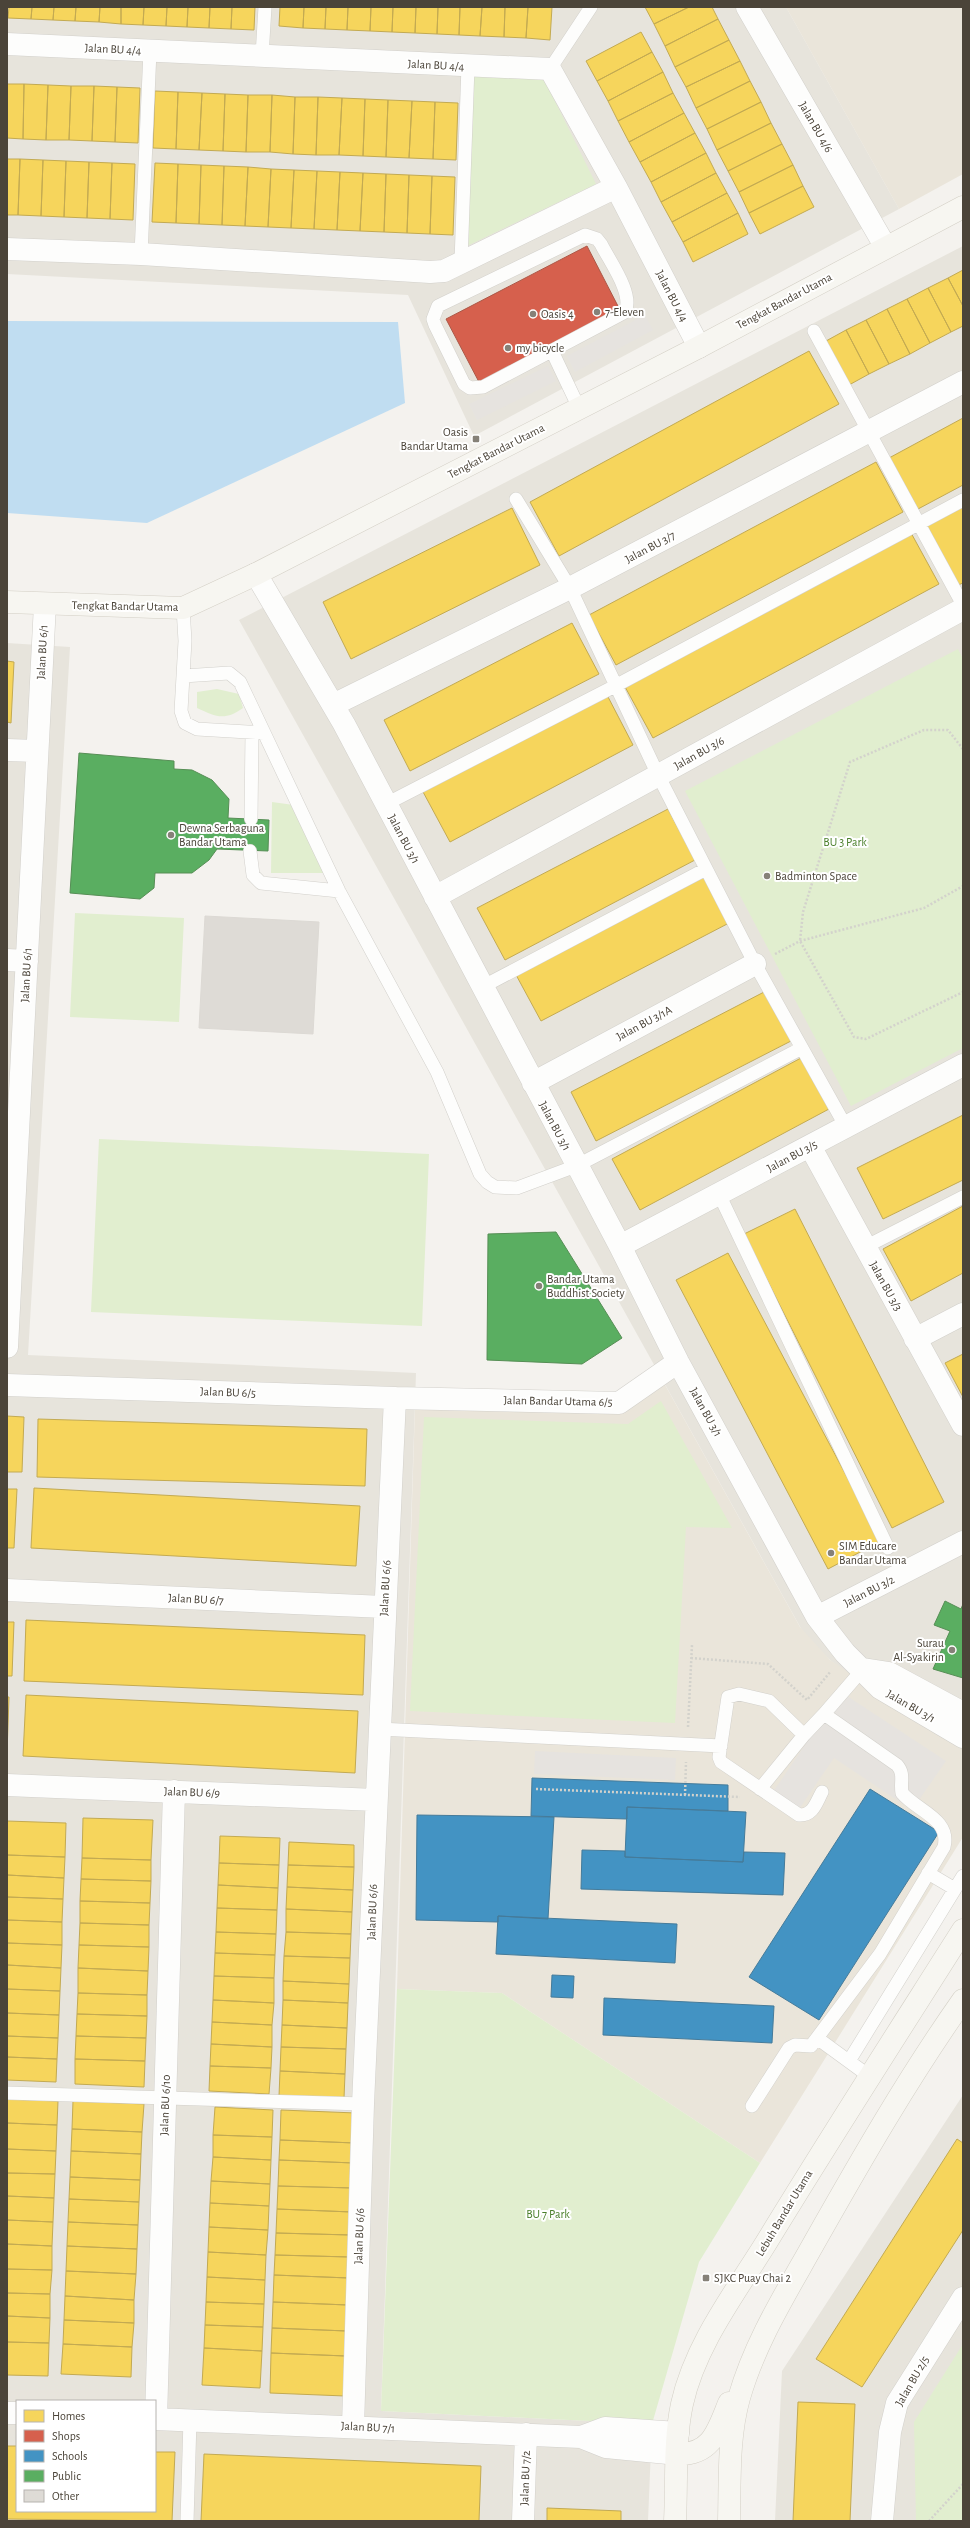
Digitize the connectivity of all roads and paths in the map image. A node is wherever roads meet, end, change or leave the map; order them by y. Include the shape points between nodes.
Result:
1 (265, 7) edge
2 (591, 7) edge
3 (746, 7) edge
4 (7, 44) edge
5 (150, 51) junction
6 (262, 56) junction
7 (468, 66) junction
8 (550, 69) junction
9 (616, 187) junction
10 (963, 207) edge
11 (886, 246) junction
12 (7, 249) edge
13 (141, 254) junction
14 (462, 262) junction
15 (814, 331) dead end
16 (699, 347) junction
17 (552, 351) junction
18 (963, 382) edge
19 (579, 408) junction
20 (868, 432) junction
21 (516, 499) dead end
22 (963, 500) edge
23 (919, 523) junction
24 (256, 574) junction
25 (570, 588) junction
26 (7, 602) edge
27 (45, 604) junction
28 (963, 605) edge
29 (183, 608) junction
30 (963, 609) edge
31 (183, 676) junction
32 (617, 685) junction
33 (333, 705) junction
34 (258, 732) junction
35 (963, 749) edge
36 (7, 750) edge
37 (37, 751) junction
38 (658, 775) junction
39 (386, 804) junction
40 (251, 819) dead end
41 (250, 851) dead end
42 (706, 869) junction
43 (963, 886) edge
44 (339, 891) junction
45 (435, 897) junction
46 (800, 941) junction
47 (17, 961) edge
48 (755, 964) junction
49 (482, 987) junction
50 (963, 992) edge
51 (802, 1048) junction
52 (963, 1065) edge
53 (533, 1083) junction
54 (846, 1127) junction
55 (810, 1146) junction
56 (12, 1160) edge
57 (576, 1166) junction
58 (719, 1194) junction
59 (963, 1197) edge
60 (620, 1246) junction
61 (865, 1247) junction
62 (963, 1314) edge
63 (915, 1339) junction
64 (7, 1347) edge
65 (678, 1362) junction
66 (7, 1385) edge
67 (395, 1398) junction
68 (449, 1399) joint
69 (963, 1425) edge
70 (963, 1542) edge
71 (888, 1548) dead end
72 (7, 1590) edge
73 (384, 1608) junction
74 (817, 1617) junction
75 (692, 1645) dead end
76 (832, 1669) dead end
77 (863, 1669) junction
78 (963, 1712) edge
79 (824, 1714) junction
80 (379, 1729) junction
81 (804, 1735) junction
82 (963, 1737) edge
83 (721, 1746) junction
84 (7, 1785) edge
85 (760, 1789) junction
86 (536, 1790) dead end
87 (174, 1791) junction
88 (822, 1792) dead end
89 (745, 1798) dead end
90 (376, 1800) junction
91 (928, 1873) junction
92 (963, 1876) edge
93 (955, 1889) junction
94 (963, 1930) edge
95 (963, 2000) edge
96 (817, 2038) junction
97 (849, 2061) junction
98 (869, 2076) junction
99 (7, 2093) edge
100 (165, 2098) junction
101 (363, 2104) junction
102 (752, 2106) dead end
103 (963, 2298) edge
104 (749, 2365) junction
105 (156, 2400) edge
106 (156, 2419) edge
107 (190, 2420) junction
108 (353, 2426) junction
109 (526, 2434) junction
110 (678, 2443) junction
111 (963, 2484) edge
112 (187, 2521) edge
113 (523, 2521) edge
114 (675, 2521) edge
115 (729, 2521) edge
116 (882, 2521) edge
117 (929, 2521) edge

1 - 6 lane
2 - 8 lane
3 - 11 street, Jalan BU 4/6
4 - 5 street, Jalan BU 4/4
5 - 6 street, Jalan BU 4/4
5 - 13 lane
6 - 7 street, Jalan BU 4/4
7 - 8 street, Jalan BU 4/4
7 - 14 lane
8 - 9 street, Jalan BU 4/4
9 - 14 street
9 - 16 street, Jalan BU 4/4
10 - 11 main road, Tengkat Bandar Utama
11 - 16 main road, Tengkat Bandar Utama
12 - 13 street
13 - 14 street via 430,272 444,271
15 - 20 lane
16 - 19 main road, Tengkat Bandar Utama
17 - 17 lane via 483,387 470,388 460,379 438,331 433,318 434,312 443,302 578,237 591,236 601,244 627,294 628,306 620,316
17 - 19 lane
18 - 20 street, Jalan BU 3/7
19 - 24 main road, Tengkat Bandar Utama
20 - 23 lane
20 - 25 street, Jalan BU 3/7
21 - 25 lane
22 - 23 lane
23 - 28 lane
23 - 32 lane
24 - 29 main road, Tengkat Bandar Utama
24 - 33 street, Jalan BU 3/1
25 - 32 lane
25 - 33 street, Jalan BU 3/7
26 - 27 main road, Tengkat Bandar Utama
27 - 29 main road, Tengkat Bandar Utama
27 - 37 street, Jalan BU 6/1
29 - 31 lane
30 - 38 street, Jalan BU 3/6
31 - 34 lane via 223,672 235,676
31 - 34 lane via 181,711 185,724 197,729
32 - 38 lane
32 - 39 lane
33 - 39 street, Jalan BU 3/1
34 - 40 lane
34 - 44 lane
35 - 46 path via 948,730 924,730 850,762 803,912
36 - 37 street
37 - 47 street, Jalan BU 6/1
38 - 42 lane
38 - 45 street, Jalan BU 3/6
39 - 45 street, Jalan BU 3/1
41 - 44 lane via 253,875 261,883
42 - 48 lane
42 - 49 lane
43 - 46 path via 924,908
44 - 57 lane via 437,1072 480,1174 495,1187 517,1188
45 - 49 street, Jalan BU 3/1
46 - 48 path
46 - 50 path via 854,1038 866,1039
47 - 56 street, Jalan BU 6/1
48 - 51 lane
48 - 53 street, Jalan BU 3/1A
49 - 53 street, Jalan BU 3/1
51 - 54 lane
51 - 57 lane
52 - 54 street, Jalan BU 3/5
53 - 57 street, Jalan BU 3/1
54 - 55 street, Jalan BU 3/5
55 - 58 street, Jalan BU 3/5
55 - 61 street, Jalan BU 3/3
56 - 64 street, Jalan BU 6/1
57 - 60 street, Jalan BU 3/1
58 - 60 street, Jalan BU 3/5
58 - 71 lane
59 - 61 lane
60 - 65 street, Jalan BU 3/1
61 - 63 street, Jalan BU 3/3
62 - 63 street
63 - 69 street, Jalan BU 3/3
65 - 68 street, Jalan Bandar Utama 6/5 via 619,1403
65 - 74 street, Jalan BU 3/1
66 - 67 street, Jalan BU 6/5
67 - 68 street, Jalan BU 6/5
67 - 73 street, Jalan BU 6/6
70 - 74 street, Jalan BU 3/2
72 - 73 street, Jalan BU 6/7
73 - 80 street, Jalan BU 6/6
74 - 77 street, Jalan BU 3/1 via 845,1653
75 - 76 path via 691,1658 768,1664 807,1700
77 - 78 street, Jalan BU 3/1 via 889,1673
77 - 79 lane
77 - 82 street, Jalan BU 3/1 via 880,1688
79 - 81 lane
79 - 91 lane via 897,1765 902,1770 902,1793 942,1826 946,1839 944,1847
80 - 83 lane
80 - 90 street, Jalan BU 6/6
81 - 83 lane via 769,1701 731,1694 726,1701
81 - 85 lane
83 - 85 lane via 721,1762
84 - 87 street, Jalan BU 6/9
85 - 88 lane via 800,1815 811,1812
86 - 89 path
87 - 90 street, Jalan BU 6/9
87 - 100 street, Jalan BU 6/10
90 - 101 street, Jalan BU 6/6
91 - 93 lane
91 - 96 lane via 880,1954
92 - 93 lane
93 - 97 lane
94 - 98 main road, Lebuh Bandar Utama
95 - 104 main road via 874,2135 767,2327
96 - 97 lane
96 - 102 lane via 811,2046 789,2048
97 - 98 lane
98 - 110 main road, Lebuh Bandar Utama via 708,2337 691,2375 682,2404
99 - 100 lane
100 - 101 lane
100 - 105 street, Jalan BU 6/10
101 - 108 street, Jalan BU 6/6
103 - 116 street, Jalan BU 2/5 via 897,2403 890,2432
104 - 110 main road via 711,2442 695,2453
104 - 115 main road via 739,2399 732,2439
106 - 107 street, Jalan BU 7/1
107 - 108 street, Jalan BU 7/1
107 - 112 lane
108 - 109 street, Jalan BU 7/1
109 - 110 street, Jalan BU 7/1 via 581,2437 606,2447
109 - 113 street, Jalan BU 7/2
110 - 114 main road, Lebuh Bandar Utama
111 - 117 path

